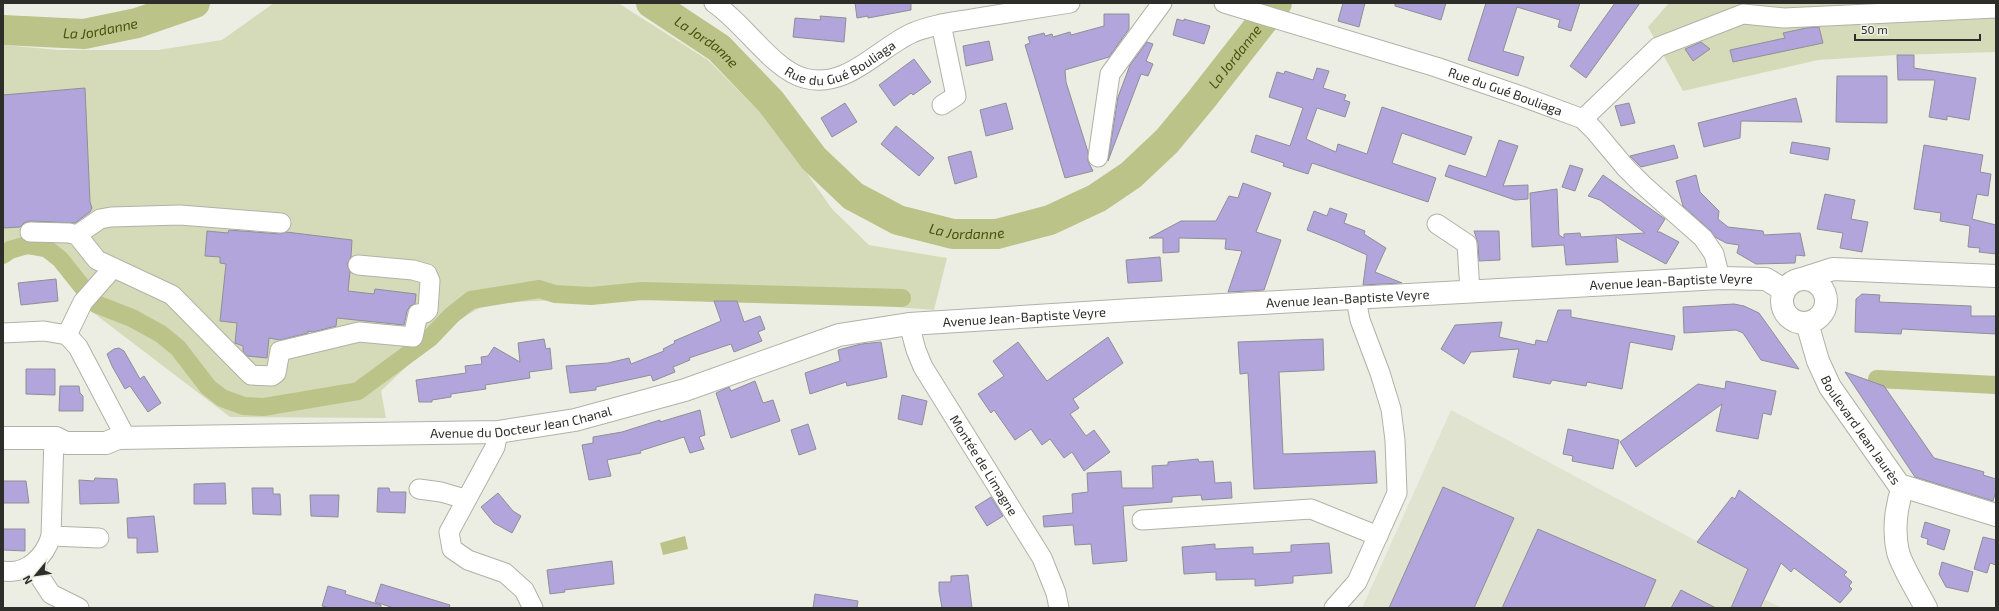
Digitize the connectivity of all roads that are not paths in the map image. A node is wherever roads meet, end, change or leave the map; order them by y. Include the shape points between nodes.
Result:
1 (714, 3) edge
2 (1070, 3) edge
3 (1162, 3) edge
4 (1228, 4) edge
5 (1970, 6) edge
6 (1749, 8) edge
7 (1996, 8) edge
8 (941, 24) junction
9 (942, 105) dead end
10 (1583, 120) junction
11 (1098, 158) dead end
12 (281, 223) dead end
13 (1437, 224) dead end
14 (30, 232) dead end
15 (77, 235) junction
16 (358, 265) dead end
17 (113, 268) junction
18 (1886, 272) junction
19 (1996, 276) edge
20 (1720, 278) junction
21 (1805, 278) junction
22 (1784, 290) junction
23 (1824, 290) junction
24 (1470, 291) junction
25 (1356, 299) junction
26 (1807, 323) junction
27 (909, 324) junction
28 (3, 333) edge
29 (67, 335) junction
30 (498, 432) junction
31 (3, 438) edge
32 (55, 438) junction
33 (122, 438) junction
34 (1904, 487) junction
35 (419, 489) dead end
36 (465, 499) junction
37 (1996, 515) edge
38 (1142, 520) dead end
39 (51, 536) junction
40 (1378, 536) junction
41 (99, 538) dead end
42 (32, 565) junction
43 (3, 571) edge
44 (79, 608) edge
45 (533, 608) edge
46 (1059, 608) edge
47 (1334, 608) edge
48 (1926, 608) edge

1 - 8 street, Rue du Gué Bouliaga via 788,71 803,78 819,81 846,74 912,34
2 - 8 street, Rue du Gué Bouliaga
3 - 11 street via 1110,74
4 - 10 street, Rue du Gué Bouliaga via 1436,68
5 - 6 street via 1784,18
5 - 7 street
6 - 10 street via 1658,47
8 - 9 street via 956,96
10 - 20 street, Rue du Gué Bouliaga via 1642,184 1703,238 1714,254
12 - 15 street via 180,216 111,217 100,219
13 - 24 street via 1467,244
14 - 15 street
15 - 17 street via 97,260
16 - 17 street via 413,270 427,274 430,281 428,310 418,314 413,337 359,332 280,351 276,373 272,376 251,375 172,295
17 - 29 street via 83,302
18 - 19 main road
18 - 21 main road via 1833,269
18 - 23 main road via 1842,277
20 - 22 main road, Avenue Jean-Baptiste Veyre via 1766,279
20 - 24 main road, Avenue Jean-Baptiste Veyre
21 - 22 main road via 1792,281
21 - 23 main road via 1816,282
22 - 26 main road via 1781,304 1784,311 1794,321
23 - 26 main road via 1824,311 1814,321
24 - 25 main road, Avenue Jean-Baptiste Veyre
25 - 27 main road, Avenue Jean-Baptiste Veyre
25 - 40 street via 1360,320 1391,409 1395,440 1397,493
26 - 34 main road, Boulevard Jean Jaurès via 1818,361 1830,387 1899,485
27 - 30 main road, Avenue du Docteur Jean Chanal via 839,335 685,390 575,420
27 - 46 street, Montée de Limagne via 923,367 1042,558
28 - 29 street via 44,331
29 - 33 street via 78,347
30 - 33 main road, Avenue du Docteur Jean Chanal
30 - 36 street via 495,447
31 - 32 main road, Avenue du Docteur Jean Chanal
32 - 33 main road, Avenue du Docteur Jean Chanal via 66,443 79,444 106,443
32 - 39 street
34 - 37 main road, Boulevard Jean Jaurès
34 - 48 main road via 1899,499 1896,526 1898,552
35 - 36 street
36 - 45 street via 449,532 452,549 468,560 504,573 524,590
38 - 40 street via 1311,508
39 - 41 street
39 - 42 street via 48,548
40 - 47 street via 1357,582
42 - 43 street via 11,572
42 - 44 street via 51,594

